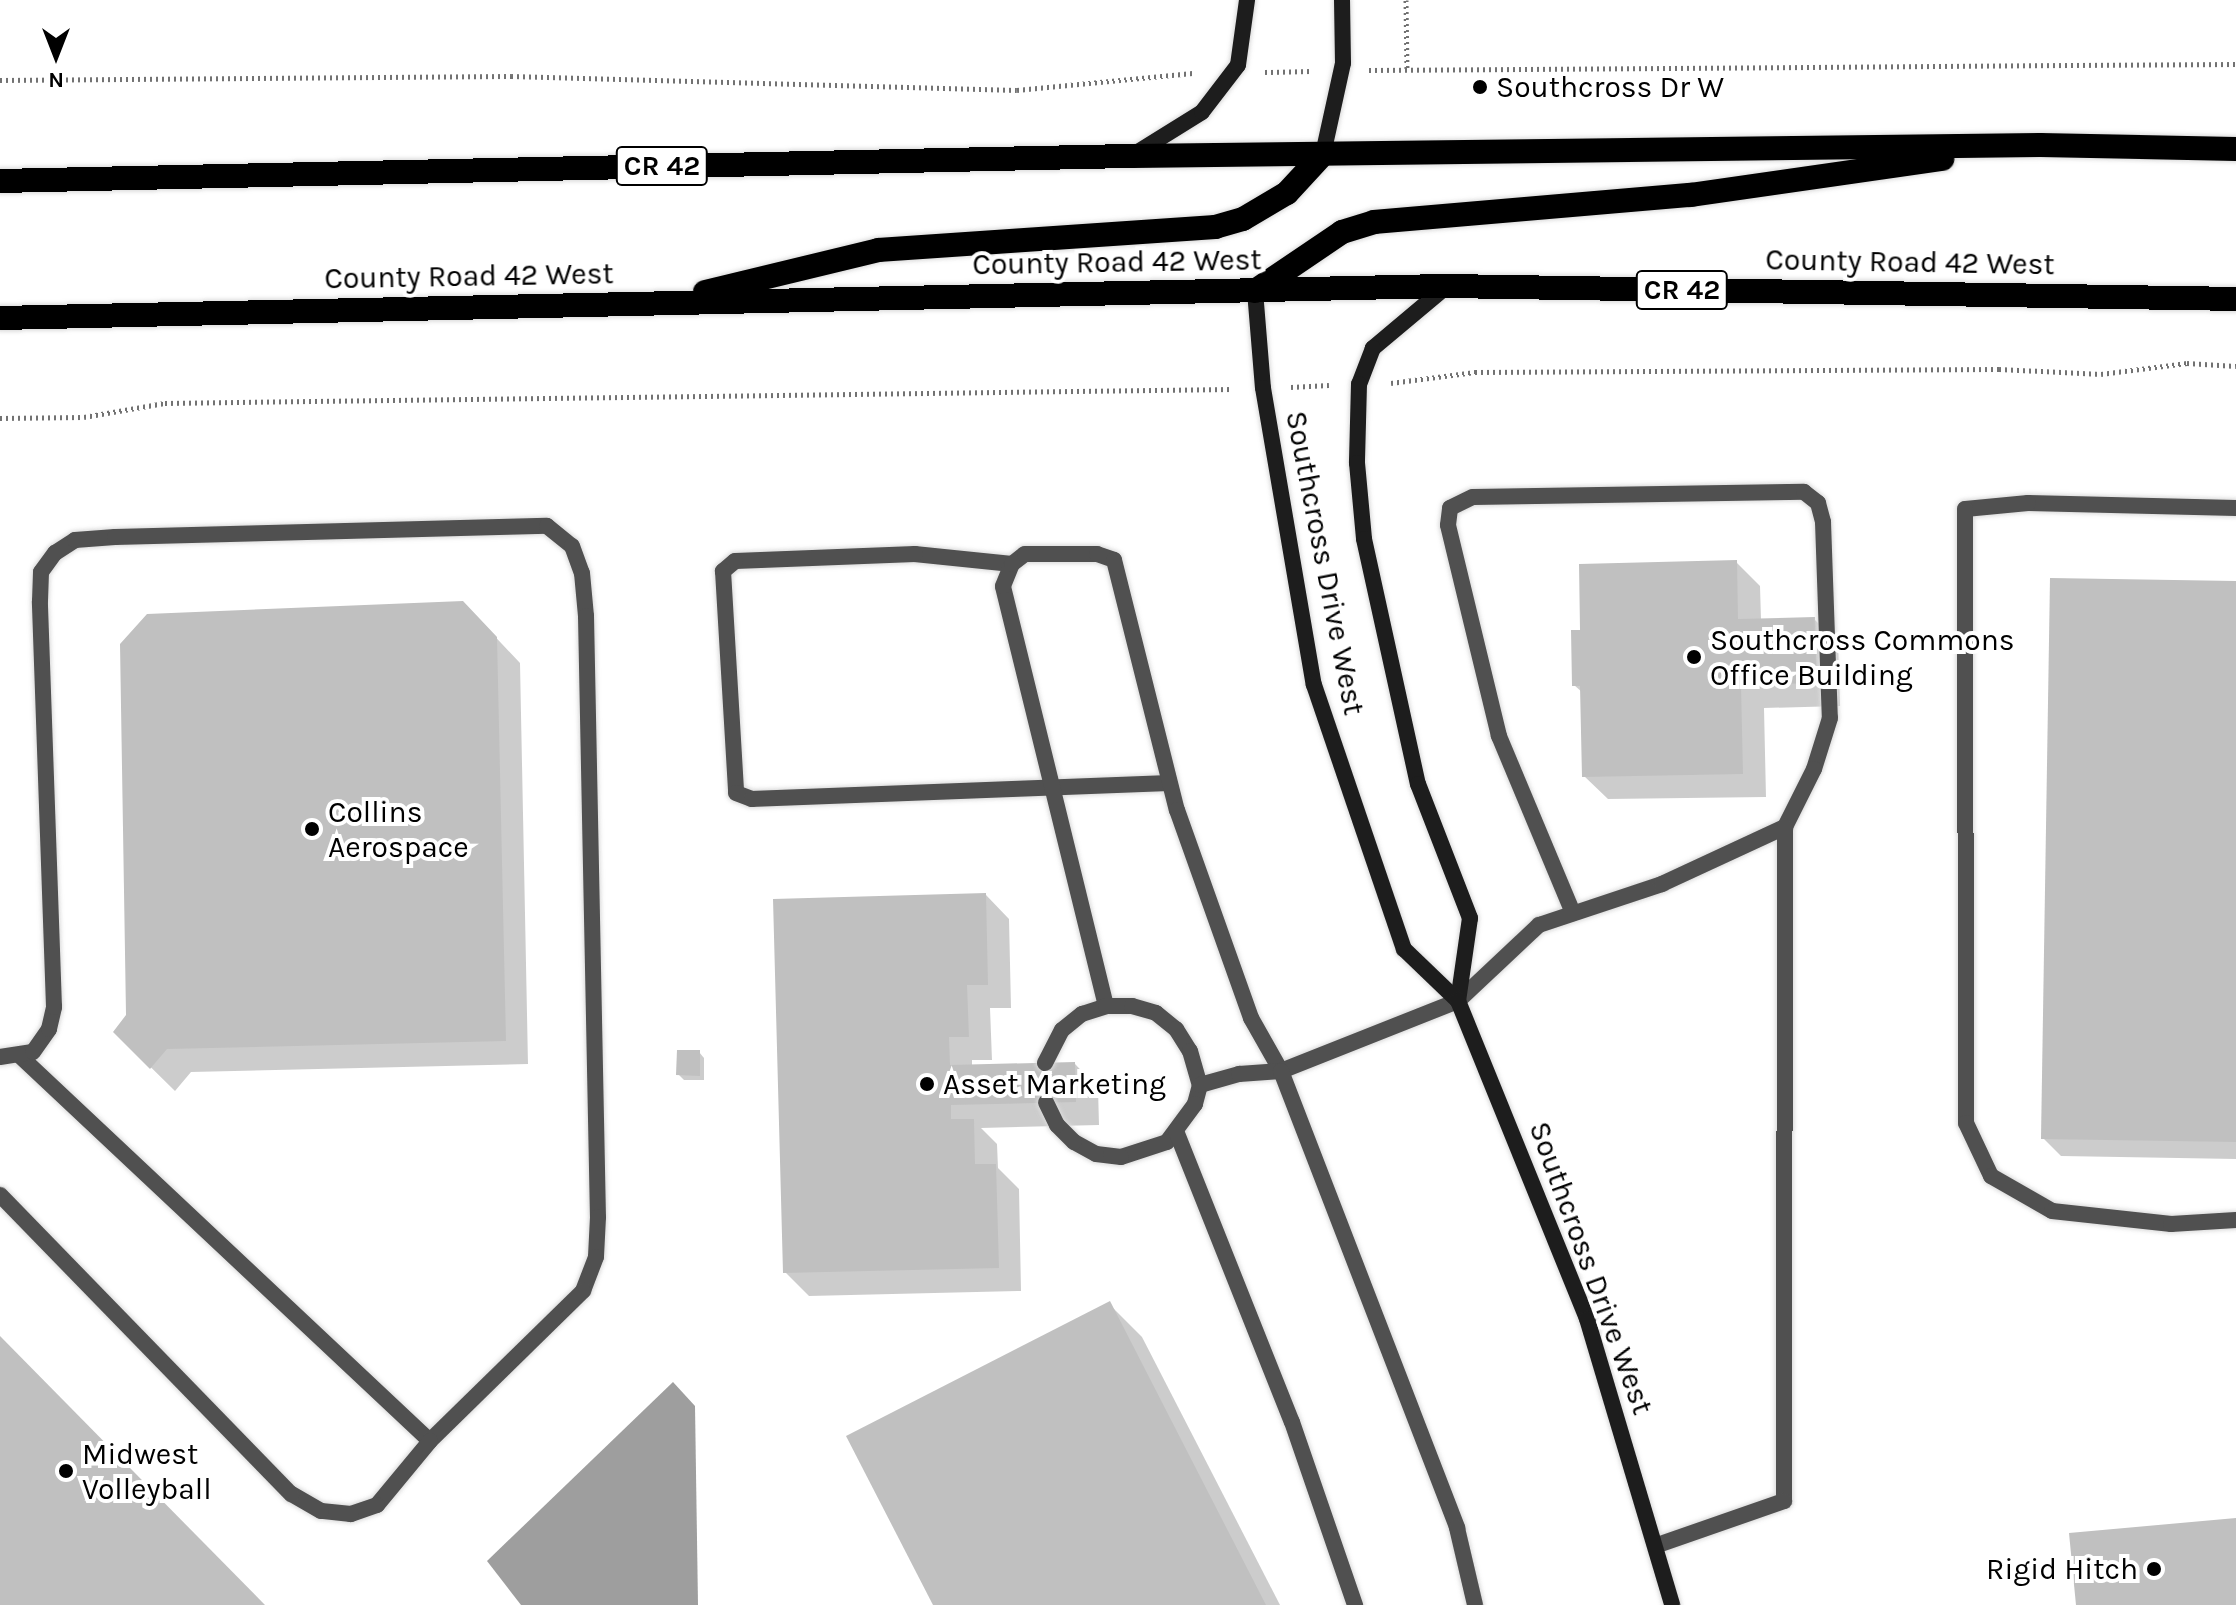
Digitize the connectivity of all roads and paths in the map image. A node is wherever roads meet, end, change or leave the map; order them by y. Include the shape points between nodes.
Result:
1 (1247, 0) edge
2 (1342, 0) edge
3 (1406, 0) edge
4 (2236, 64) edge
5 (1407, 70) junction
6 (1341, 71) junction
7 (1232, 73) junction
8 (0, 80) edge
9 (2040, 145) junction
10 (2236, 149) edge
11 (1323, 154) junction
12 (1132, 156) junction
13 (0, 181) edge
14 (1447, 286) junction
15 (1255, 291) junction
16 (2236, 299) edge
17 (660, 303) junction
18 (0, 318) edge
19 (2236, 366) edge
20 (1359, 384) junction
21 (1263, 388) junction
22 (0, 418) edge
23 (2236, 508) edge
24 (1012, 564) junction
25 (1168, 783) junction
26 (1052, 786) junction
27 (1785, 827) junction
28 (1573, 913) junction
29 (1458, 1001) junction
30 (1106, 1006) junction
31 (20, 1056) junction
32 (0, 1057) edge
33 (1045, 1063) dead end
34 (1281, 1071) junction
35 (1200, 1085) junction
36 (1046, 1102) dead end
37 (1176, 1131) junction
38 (0, 1195) edge
39 (2236, 1220) edge
40 (430, 1441) junction
41 (1658, 1545) junction
42 (1355, 1605) edge
43 (1475, 1605) edge
44 (1672, 1605) edge

1 - 7 street via 1247,28
2 - 6 street
3 - 5 path
4 - 5 path
5 - 6 path
6 - 7 path
6 - 11 street
7 - 8 path via 1157,74 1017,90 511,76
7 - 12 street via 1202,112
9 - 10 highway, CR 42
9 - 11 highway, CR 42
9 - 15 highway via 1691,195 1374,222 1342,232
11 - 12 highway, CR 42
11 - 17 highway via 1287,193 1243,219 1215,227 878,250
12 - 13 highway, CR 42
14 - 15 highway, County Road 42 West / CR 42
14 - 16 highway, County Road 42 West / CR 42
14 - 20 street, Southcross Drive West via 1373,348
15 - 17 highway, County Road 42 West / CR 42
15 - 21 street, Southcross Drive West
17 - 18 highway, County Road 42 West / CR 42
19 - 20 path via 2187,363 2101,374 1999,369 1475,372
20 - 21 path
20 - 29 street, Southcross Drive West via 1357,463 1364,539 1389,666 1418,784 1470,918
21 - 22 path via 165,403 84,417
21 - 29 street, Southcross Drive West via 1314,685 1404,949
23 - 39 lane via 2028,503 1965,509 1966,1123 1991,1176 2052,1211 2171,1224
24 - 25 lane via 1025,554 1097,554 1114,560
24 - 26 lane via 1003,586
24 - 26 lane via 915,554 735,561 723,571 736,793 752,799
25 - 26 lane
25 - 34 lane via 1251,1018
26 - 30 lane
27 - 28 lane via 1662,884
27 - 28 lane via 1814,769 1830,718 1818,503 1804,492 1473,497 1450,508 1448,525 1499,736
27 - 41 lane via 1784,1501
28 - 29 lane via 1539,925
29 - 34 lane
29 - 41 street, Southcross Drive West via 1587,1319
30 - 33 lane via 1082,1014 1062,1030
30 - 35 lane via 1156,1013 1176,1029 1190,1051
31 - 32 lane
31 - 40 lane
31 - 40 lane via 43,1042 54,1007 40,601 41,572 55,553 75,540 115,537 547,526 572,546 582,573 586,616 596,1257 583,1291
34 - 35 lane via 1239,1074
34 - 43 lane via 1457,1528
35 - 37 lane via 1195,1104
36 - 37 lane via 1057,1125 1096,1154 1145,1153
37 - 42 lane via 1292,1422
38 - 40 lane via 291,1494 321,1511 351,1514 377,1505
41 - 44 street, Southcross Drive West

